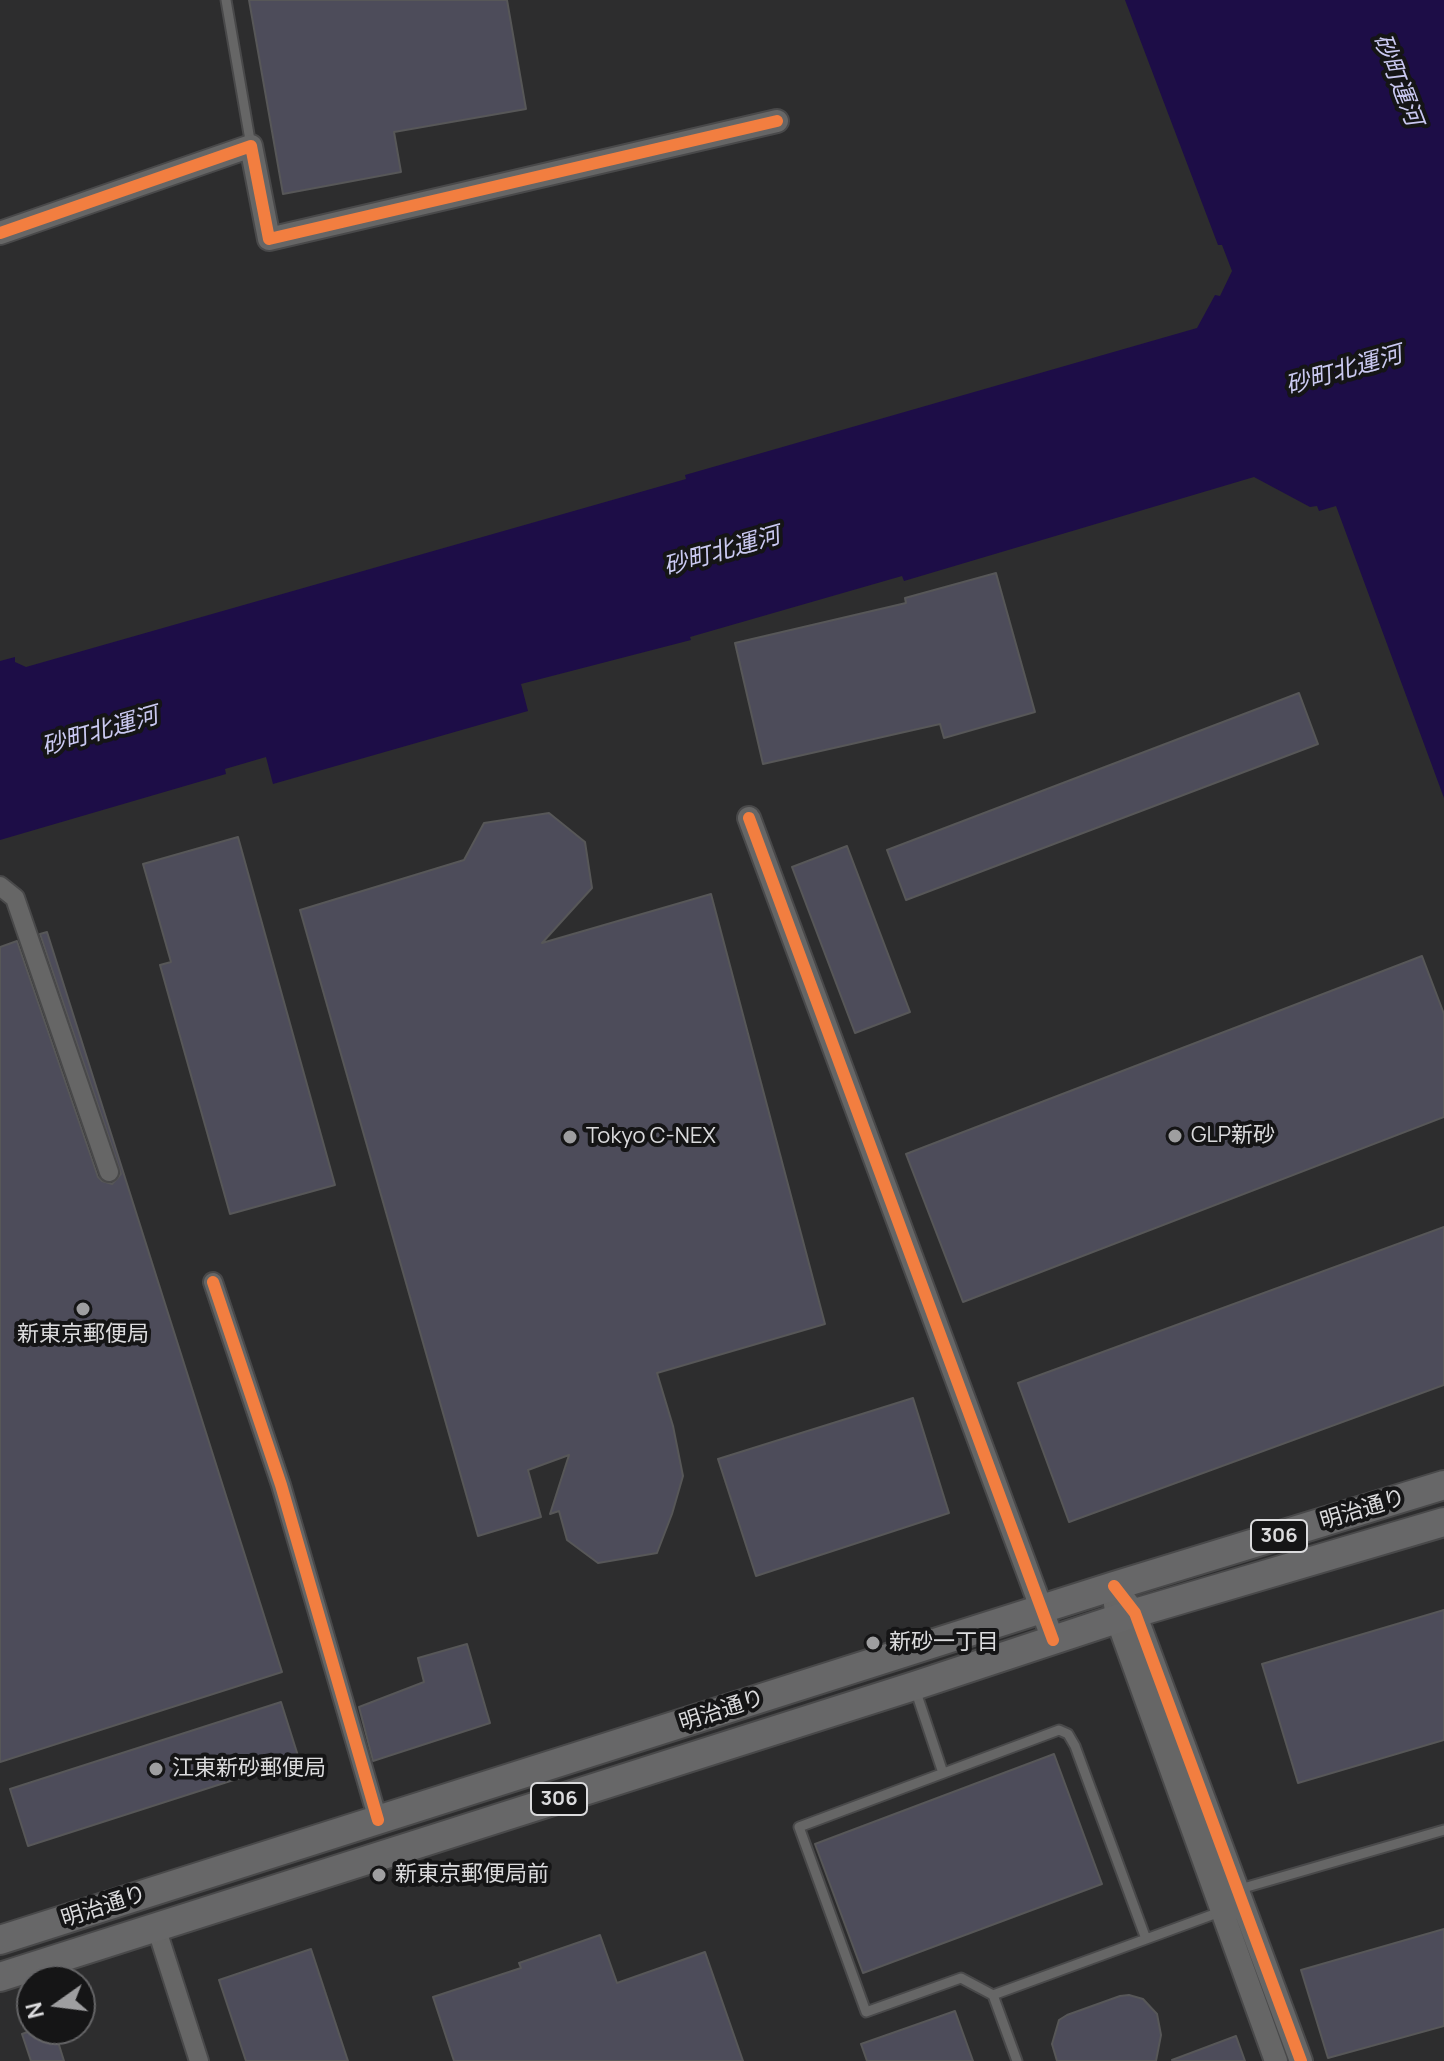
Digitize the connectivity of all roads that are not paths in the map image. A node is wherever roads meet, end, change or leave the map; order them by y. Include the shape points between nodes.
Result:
1 (226, 0) edge
2 (777, 121) dead end
3 (251, 146) junction
4 (0, 233) edge
5 (749, 818) dead end
6 (0, 886) edge
7 (109, 1172) dead end
8 (213, 1282) dead end
9 (1444, 1485) edge
10 (1444, 1522) edge
11 (1114, 1586) junction
12 (1042, 1610) junction
13 (1126, 1616) junction
14 (1053, 1640) junction
15 (914, 1686) junction
16 (943, 1773) junction
17 (378, 1820) junction
18 (1444, 1830) edge
19 (1237, 1890) junction
20 (1221, 1912) junction
21 (156, 1927) junction
22 (1, 1938) edge
23 (1146, 1939) junction
24 (7, 1974) edge
25 (993, 1995) junction
26 (199, 2061) edge
27 (1017, 2061) edge
28 (1276, 2061) edge
29 (1301, 2061) edge

1 - 3 lane
2 - 3 street via 269,239
3 - 4 street
5 - 12 street
6 - 7 street via 15,898
8 - 17 street via 281,1485
9 - 11 main road, 明治通り / 306
10 - 13 main road, 明治通り / 306
11 - 12 main road, 明治通り / 306
11 - 13 street
12 - 14 street
12 - 17 main road, 明治通り / 306
13 - 14 main road, 明治通り / 306
13 - 19 street
13 - 20 street
14 - 15 main road, 明治通り / 306
15 - 16 lane
15 - 21 main road, 明治通り / 306
16 - 23 lane via 1059,1730 1068,1734
16 - 25 lane via 799,1827 866,2012 961,1978
17 - 22 main road, 明治通り / 306
18 - 19 lane
19 - 20 lane
19 - 29 street
20 - 23 lane
20 - 28 street
21 - 24 main road, 明治通り / 306
21 - 26 street
22 - 24 street
23 - 25 lane
25 - 27 lane

